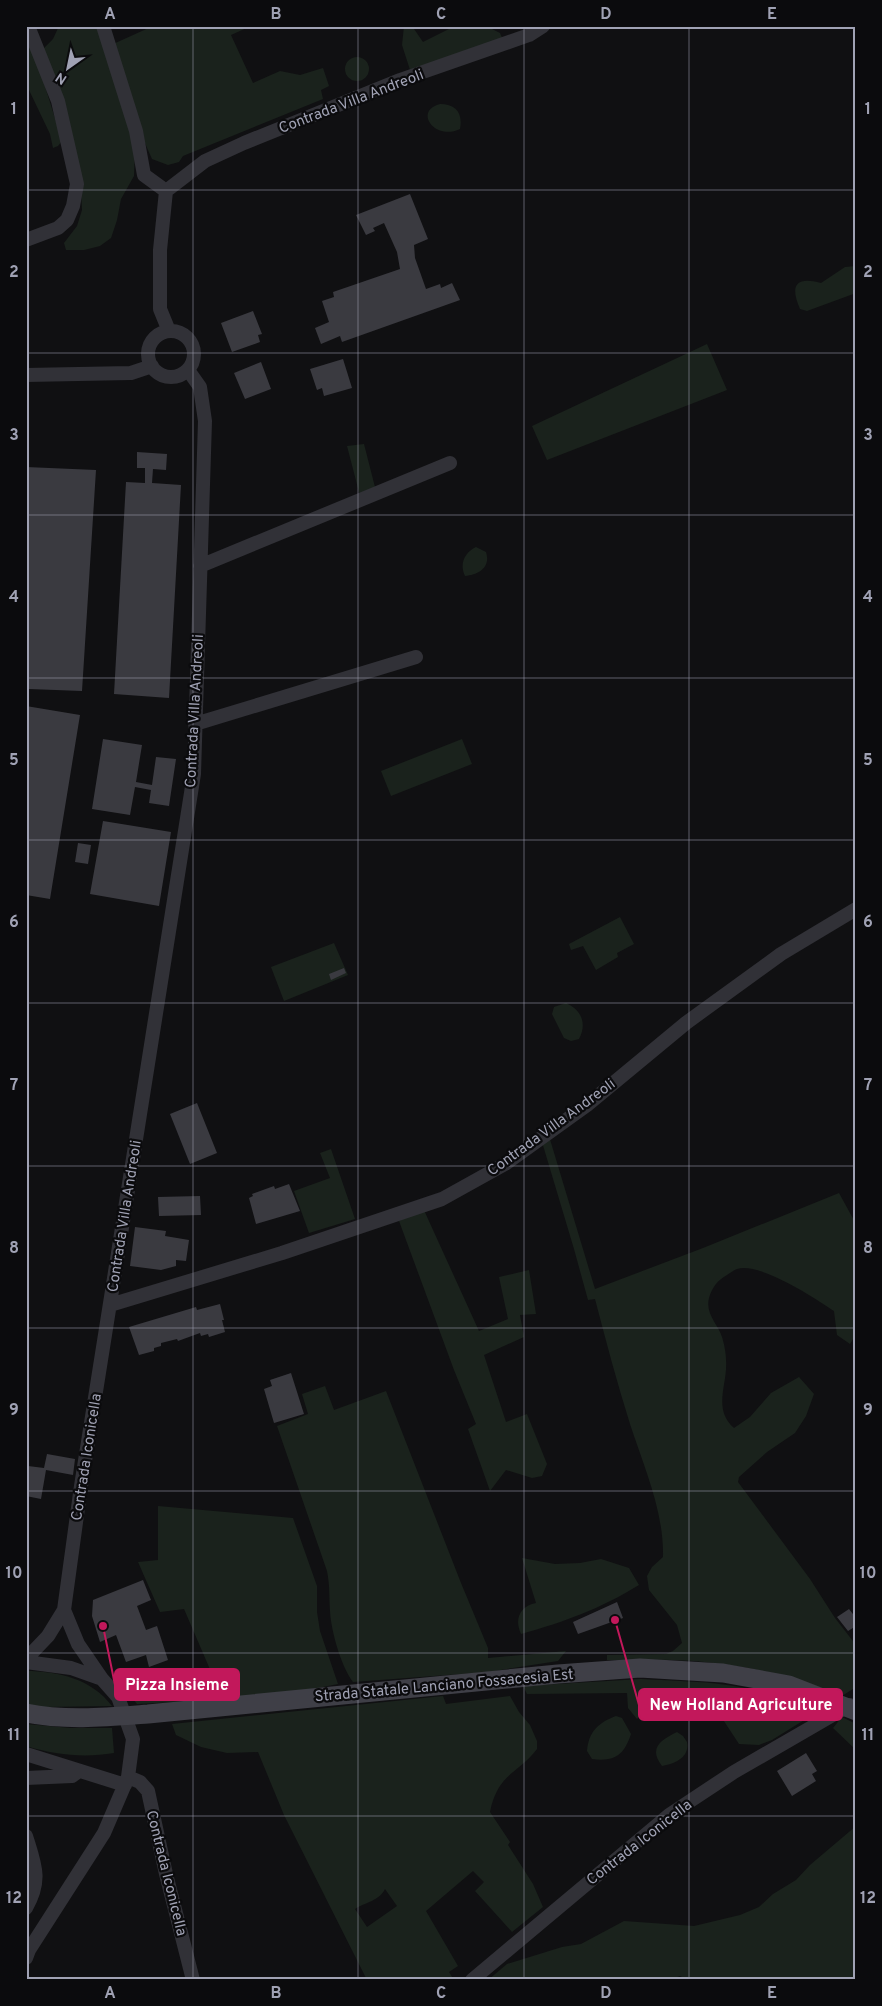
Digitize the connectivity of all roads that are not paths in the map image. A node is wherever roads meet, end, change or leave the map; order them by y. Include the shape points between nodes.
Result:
1 (28, 26) edge
2 (103, 26) edge
3 (543, 26) edge
4 (166, 191) junction
5 (26, 240) edge
6 (168, 331) junction
7 (152, 366) junction
8 (188, 370) junction
9 (26, 375) edge
10 (450, 463) dead end
11 (200, 566) junction
12 (416, 657) dead end
13 (195, 724) junction
14 (856, 909) edge
15 (110, 1305) junction
16 (64, 1610) junction
17 (26, 1660) edge
18 (102, 1679) junction
19 (856, 1702) edge
20 (856, 1711) edge
21 (26, 1713) edge
22 (26, 1754) edge
23 (79, 1770) junction
24 (27, 1781) edge
25 (126, 1781) junction
26 (26, 1836) edge
27 (26, 1908) edge
28 (26, 1958) edge
29 (193, 1980) edge
30 (472, 1980) edge

1 - 5 street via 58,101 77,184 74,206 67,220 58,228
2 - 4 street via 136,131 144,175
3 - 4 street, Contrada Villa Andreoli via 529,36 400,80 205,160
4 - 6 street via 160,250 160,310
6 - 7 street via 151,342 148,356
6 - 8 street via 184,334 193,346 194,360
7 - 8 street via 166,377 180,376
7 - 9 street via 131,373
8 - 11 street, Contrada Villa Andreoli via 200,387 205,421
10 - 11 street
11 - 13 street, Contrada Villa Andreoli
12 - 13 street
13 - 15 street, Contrada Villa Andreoli via 194,774
14 - 15 street, Contrada Villa Andreoli via 781,954 686,1022 587,1104 504,1164 442,1199 282,1253
15 - 16 street, Contrada Iconicella
16 - 17 street, Contrada Iconicella via 48,1636
16 - 18 street via 78,1644
17 - 18 street via 71,1668
18 - 25 street via 118,1697 134,1739
19 - 30 street, Contrada Iconicella via 734,1772 669,1815
20 - 21 main road, Strada Statale Lanciano Fossacesia Est via 789,1685 723,1673 640,1668 102,1718
22 - 23 street, Contrada Iconicella
23 - 24 street via 72,1776
23 - 25 street, Contrada Iconicella
25 - 28 street via 104,1833
25 - 29 street, Contrada Iconicella via 140,1782 148,1792
26 - 27 street via 35,1864 36,1884

